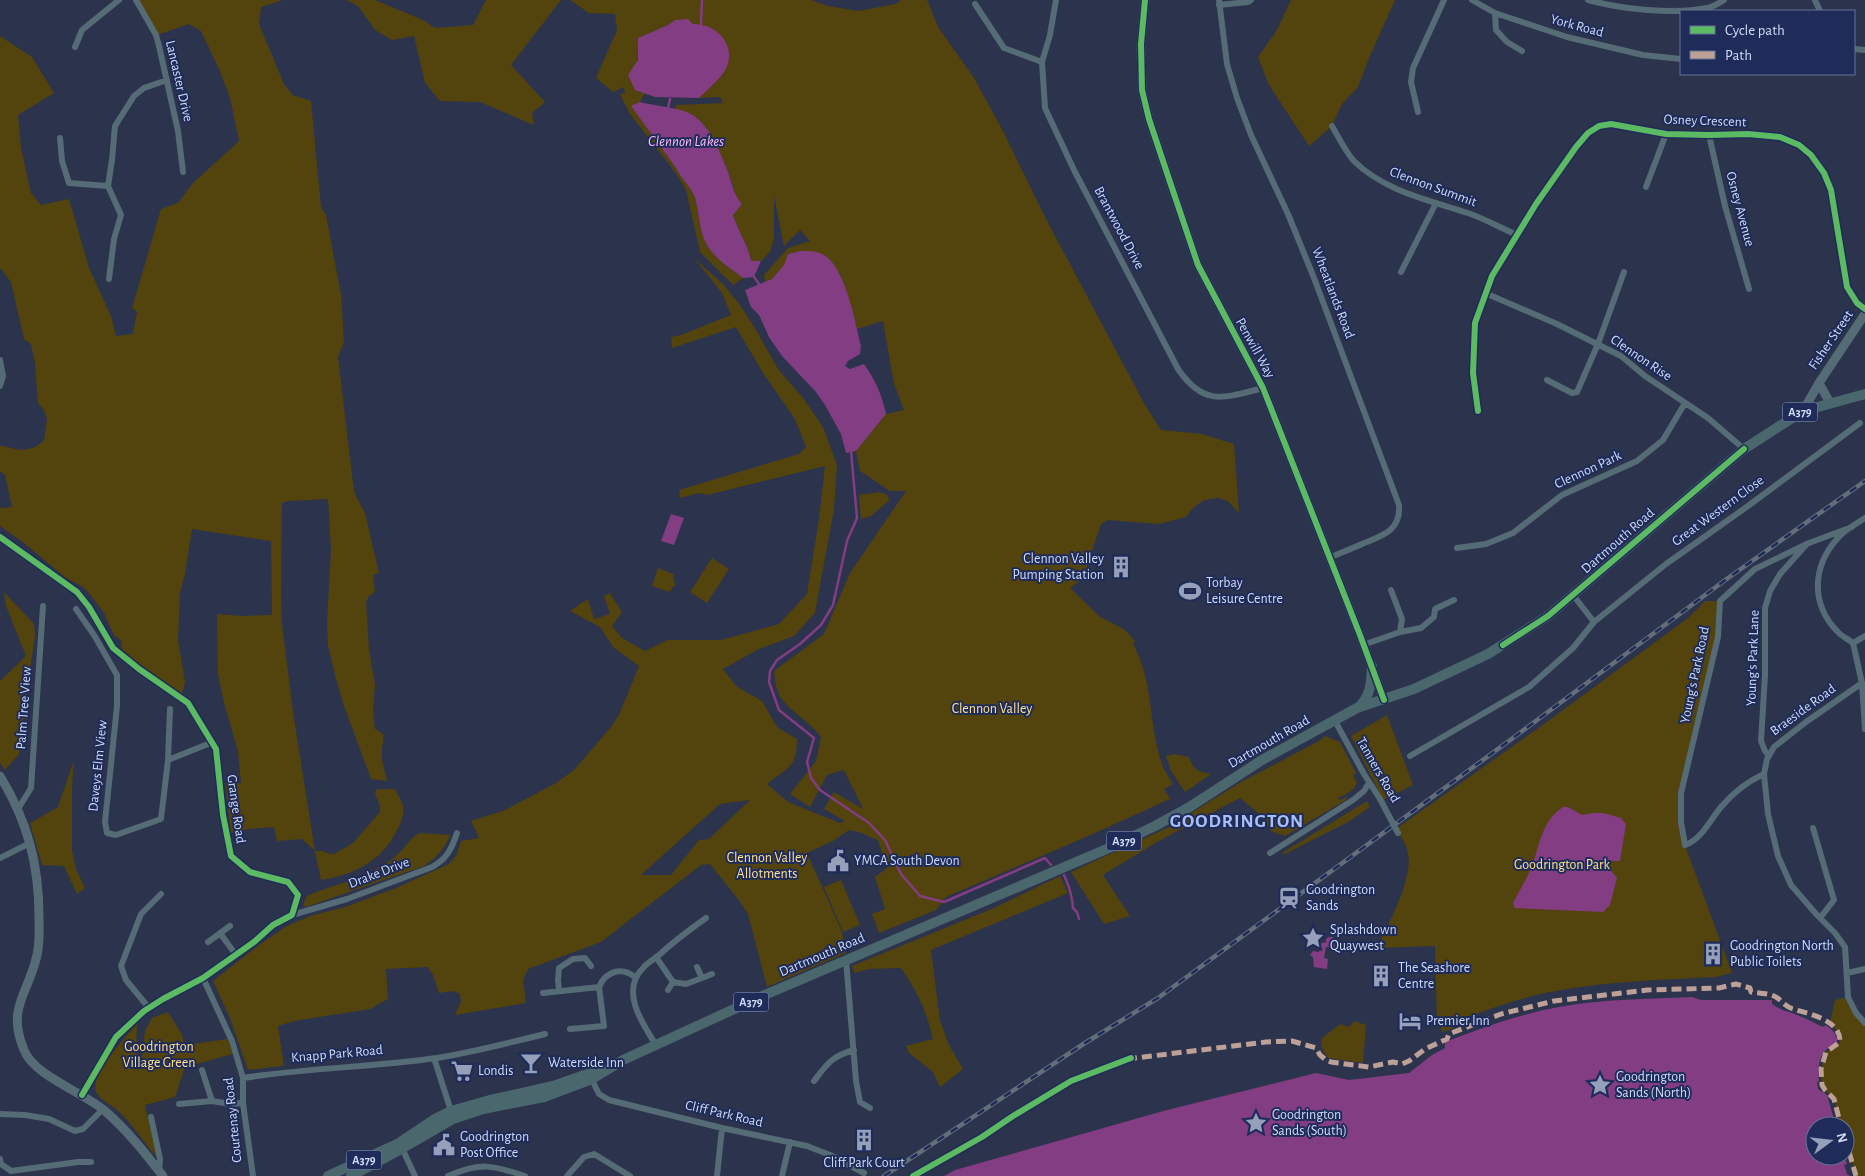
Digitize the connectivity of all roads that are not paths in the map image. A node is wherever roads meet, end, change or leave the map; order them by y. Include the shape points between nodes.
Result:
1 (119, 0) edge
2 (136, 0) edge
3 (1056, 0) edge
4 (1145, 0) edge
5 (1251, 0) edge
6 (1444, 0) edge
7 (1588, 0) edge
8 (1724, 0) edge
9 (1475, 1) edge
10 (1219, 2) edge
11 (975, 4) dead end
12 (1691, 10) edge
13 (1680, 11) edge
14 (1495, 13) junction
15 (75, 47) dead end
16 (1522, 51) dead end
17 (1680, 59) edge
18 (1042, 62) junction
19 (168, 80) junction
20 (1418, 112) dead end
21 (1332, 126) dead end
22 (1666, 134) junction
23 (1709, 135) junction
24 (60, 138) dead end
25 (183, 172) dead end
26 (108, 186) junction
27 (1646, 187) dead end
28 (1436, 203) junction
29 (1517, 235) junction
30 (1402, 272) dead end
31 (1624, 272) dead end
32 (109, 278) dead end
33 (1749, 289) dead end
34 (1485, 293) junction
35 (1865, 309) edge
36 (1865, 314) edge
37 (1598, 344) junction
38 (0, 360) edge
39 (1547, 380) dead end
40 (1819, 382) junction
41 (0, 386) edge
42 (1263, 388) junction
43 (1865, 394) edge
44 (1685, 403) junction
45 (1830, 403) junction
46 (1803, 410) junction
47 (1478, 411) dead end
48 (1860, 423) dead end
49 (1744, 450) junction
50 (1865, 518) edge
51 (1852, 527) junction
52 (0, 537) edge
53 (1809, 543) junction
54 (1457, 548) dead end
55 (1329, 558) junction
56 (1391, 590) dead end
57 (1574, 595) junction
58 (1454, 600) dead end
59 (43, 606) dead end
60 (76, 609) dead end
61 (1594, 622) junction
62 (1400, 632) junction
63 (1865, 636) edge
64 (1853, 643) junction
65 (1363, 645) junction
66 (1372, 666) junction
67 (1862, 683) junction
68 (1384, 700) junction
69 (1357, 708) junction
70 (170, 709) dead end
71 (1335, 721) junction
72 (1865, 729) edge
73 (213, 742) junction
74 (1410, 756) dead end
75 (1769, 756) junction
76 (168, 760) junction
77 (1764, 774) junction
78 (0, 776) edge
79 (1369, 783) junction
80 (18, 808) junction
81 (1814, 828) dead end
82 (457, 833) dead end
83 (1398, 833) dead end
84 (30, 843) junction
85 (1270, 853) dead end
86 (0, 858) edge
87 (161, 894) dead end
88 (292, 915) junction
89 (706, 918) dead end
90 (1820, 918) junction
91 (230, 926) dead end
92 (220, 934) junction
93 (208, 942) dead end
94 (236, 955) junction
95 (656, 957) junction
96 (846, 960) junction
97 (592, 966) dead end
98 (697, 967) dead end
99 (1865, 969) edge
100 (1847, 973) junction
101 (712, 974) dead end
102 (203, 978) junction
103 (636, 978) junction
104 (702, 978) junction
105 (673, 982) junction
106 (599, 987) junction
107 (559, 990) junction
108 (668, 990) dead end
109 (543, 993) dead end
110 (149, 1008) junction
111 (1865, 1023) edge
112 (570, 1029) dead end
113 (545, 1034) dead end
114 (656, 1045) junction
115 (854, 1050) junction
116 (434, 1058) junction
117 (202, 1070) dead end
118 (590, 1076) junction
119 (243, 1078) junction
120 (814, 1081) dead end
121 (82, 1095) junction
122 (212, 1101) junction
123 (243, 1103) junction
124 (179, 1104) dead end
125 (870, 1108) dead end
126 (103, 1109) junction
127 (0, 1114) edge
128 (452, 1115) junction
129 (151, 1117) dead end
130 (722, 1128) junction
131 (790, 1142) junction
132 (401, 1146) junction
133 (0, 1159) edge
134 (91, 1162) dead end
135 (864, 1173) dead end
136 (161, 1174) edge
137 (253, 1176) edge
138 (328, 1176) edge
139 (351, 1176) edge
140 (415, 1176) edge
141 (448, 1176) edge
142 (525, 1176) edge
143 (567, 1176) edge
144 (630, 1176) edge
145 (717, 1176) edge
146 (782, 1176) edge

1 - 15 street via 82,30
2 - 19 street, Lancaster Drive via 156,35
3 - 18 street, Brantwood Drive
4 - 42 street, Penwill Way via 1140,65 1149,119 1198,265
5 - 10 street
6 - 20 street via 1413,68 1411,82
7 - 13 street via 1616,7
8 - 12 street via 1708,8
9 - 14 street, York Road
10 - 55 street, Wheatlands Road via 1227,64 1237,98 1314,278 1399,505 1397,522 1386,534
11 - 18 street via 1004,48
14 - 16 street via 1496,30
14 - 17 street, York Road via 1567,37 1643,55
18 - 42 street, Brantwood Drive via 1045,108 1055,133 1188,384 1216,397
19 - 25 street, Lancaster Drive
19 - 26 street via 144,88 134,96 115,126
21 - 28 street, Clennon Summit via 1348,154 1365,171 1381,182
22 - 23 street, Osney Crescent
22 - 27 street
22 - 29 street, Osney Crescent via 1611,124 1599,126 1588,133
23 - 33 street, Osney Avenue
23 - 35 street, Osney Crescent via 1780,137 1799,145 1811,155 1831,190 1846,287
24 - 26 street via 69,184
26 - 32 street via 121,215
28 - 29 street, Clennon Summit
28 - 30 street
29 - 34 street, Osney Crescent
31 - 37 street
34 - 37 street, Clennon Rise
34 - 47 street, Osney Crescent via 1475,323 1474,339 1473,373
36 - 40 street, Fisher Street
37 - 39 street via 1577,392 1572,394
37 - 44 street, Clennon Rise
38 - 41 street via 3,376
40 - 45 street, Fisher Street
40 - 46 street, Fisher Street
42 - 55 street, Penwill Way
43 - 45 main road, Dartmouth Road / A379
44 - 49 street, Clennon Rise via 1708,418
44 - 54 street, Clennon Park via 1664,440 1637,461 1562,495 1513,533 1486,544
45 - 46 main road, Dartmouth Road / A379
46 - 49 main road, Dartmouth Road / A379
48 - 61 street, Great Western Close via 1666,564
49 - 57 main road, Dartmouth Road / A379
50 - 51 street
51 - 53 street, Young's Park Road
51 - 64 street via 1838,538 1823,561 1817,590 1820,605 1837,632
52 - 73 street, Grange Road via 77,592 113,648 188,703
53 - 75 street, Young's Park Lane via 1780,574 1765,608 1761,741
53 - 77 street, Young's Park Road via 1755,569 1720,600 1718,637 1681,793 1680,822 1685,845 1695,842 1722,806 1751,780
55 - 65 street, Penwill Way
56 - 62 street via 1402,619
57 - 61 street
57 - 68 main road, Dartmouth Road / A379 via 1548,616 1488,654
58 - 62 street via 1436,609 1434,617 1421,628
59 - 80 street, Palm Tree View via 30,788
60 - 76 street, Daveys Elm View via 117,675 106,833 116,835 161,818
61 - 74 street, Great Western Close via 1572,648 1529,687
62 - 65 street
63 - 64 street
64 - 67 street
65 - 66 street, Penwill Way
66 - 68 street, Penwill Way
66 - 69 main road, A379 via 1366,700
67 - 72 street
67 - 75 street, Braeside Road via 1785,737
68 - 69 main road, Dartmouth Road / A379
69 - 71 main road, Dartmouth Road / A379
70 - 76 street
71 - 79 street, Tanners Road
71 - 96 main road, Dartmouth Road / A379 via 1262,760 1156,826
73 - 76 street
73 - 88 street, Grange Road via 230,856 250,872 288,882 298,895
75 - 77 street, Braeside Road
77 - 90 street via 1768,814 1778,856 1791,885
78 - 80 street
79 - 83 street, Tanners Road, bridge
79 - 85 street via 1352,800
80 - 84 street
81 - 90 street via 1834,900
82 - 88 street, Drake Drive via 446,856 432,867 347,899
84 - 86 street
84 - 121 street via 38,882 37,955 18,1005 17,1029 31,1062
87 - 110 street via 140,914 121,966 126,980
88 - 94 street via 273,925
89 - 95 street
90 - 100 street via 1844,946
91 - 92 street
92 - 93 street
92 - 94 street
94 - 102 street
95 - 103 street via 642,968
95 - 105 street
96 - 114 main road, Dartmouth Road / A379
96 - 115 street
97 - 107 street via 585,958 573,959 559,968
98 - 104 street
99 - 100 street
100 - 111 street via 1848,997
101 - 104 street
102 - 110 street
102 - 119 street, Courtenay Road via 232,1041
103 - 106 street via 629,972 617,971 608,975
103 - 114 street via 634,1007
104 - 105 street via 686,984
105 - 108 street
106 - 107 street
106 - 112 street via 604,1026
107 - 109 street
110 - 121 street via 116,1037
113 - 116 street, Knapp Park Road
114 - 118 main road, Dartmouth Road / A379
115 - 120 street via 832,1058
115 - 125 street via 860,1102
116 - 119 street, Knapp Park Road
116 - 128 street
117 - 122 street
118 - 128 main road, Dartmouth Road / A379 via 544,1097
118 - 130 street, Cliff Park Road via 599,1094 609,1100
119 - 123 street, Courtenay Road
121 - 126 street
122 - 123 street
122 - 124 street
123 - 137 street, Courtenay Road
126 - 127 street via 83,1129 75,1131 49,1119
126 - 136 street
128 - 132 main road, Dartmouth Road / A379 via 435,1118
129 - 136 street
130 - 131 street, Cliff Park Road
130 - 145 street
131 - 135 street, Cliff Park Road via 830,1155
131 - 146 street
132 - 138 main road, Dartmouth Road / A379
132 - 139 main road, Dartmouth Road / A379
132 - 140 street
133 - 134 street via 1,1164 11,1171
141 - 142 street via 488,1166
143 - 144 street via 584,1157 594,1154

